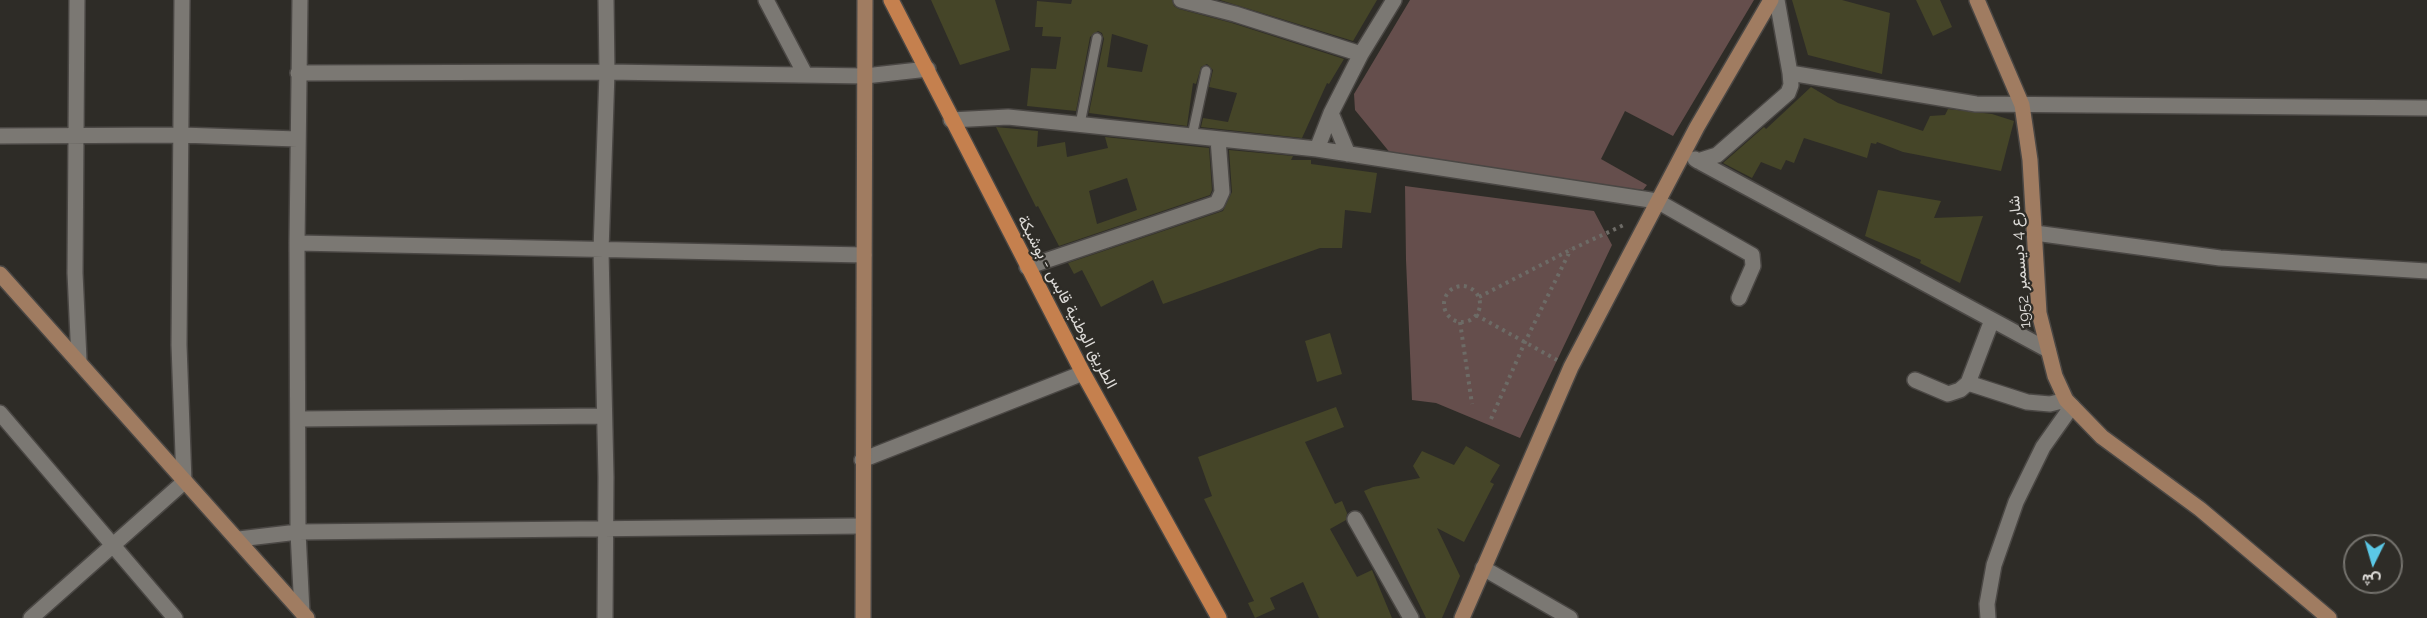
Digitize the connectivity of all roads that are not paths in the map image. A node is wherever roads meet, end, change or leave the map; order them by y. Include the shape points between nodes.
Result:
1 (77, 0) edge
2 (182, 0) edge
3 (300, 0) edge
4 (606, 0) edge
5 (766, 0) edge
6 (866, 0) edge
7 (891, 0) edge
8 (1181, 0) edge
9 (1394, 0) edge
10 (1771, 0) edge
11 (1777, 0) edge
12 (1977, 0) edge
13 (1097, 38) dead end
14 (1361, 54) junction
15 (928, 69) junction
16 (1206, 71) dead end
17 (607, 72) junction
18 (298, 73) junction
19 (1790, 73) junction
20 (805, 74) junction
21 (866, 76) junction
22 (2022, 105) junction
23 (2427, 108) edge
24 (1331, 113) junction
25 (951, 120) junction
26 (1080, 124) junction
27 (181, 135) junction
28 (0, 136) edge
29 (77, 136) junction
30 (1192, 136) junction
31 (297, 139) junction
32 (1218, 139) junction
33 (1317, 149) junction
34 (1684, 153) junction
35 (1348, 154) junction
36 (1698, 161) junction
37 (1654, 207) junction
38 (2035, 233) junction
39 (297, 243) junction
40 (602, 251) junction
41 (864, 255) junction
42 (1028, 267) junction
43 (2427, 271) edge
44 (0, 274) edge
45 (1739, 298) dead end
46 (1992, 320) junction
47 (2048, 350) junction
48 (78, 360) junction
49 (1083, 373) junction
50 (1915, 380) dead end
51 (1968, 383) junction
52 (2069, 403) junction
53 (0, 413) edge
54 (604, 416) junction
55 (299, 419) junction
56 (862, 460) junction
57 (184, 482) junction
58 (1355, 519) dead end
59 (862, 526) junction
60 (605, 529) junction
61 (298, 532) junction
62 (239, 539) junction
63 (114, 544) junction
64 (1483, 568) junction
65 (305, 615) edge
66 (31, 618) edge
67 (175, 618) edge
68 (605, 618) edge
69 (862, 618) edge
70 (1219, 618) edge
71 (1412, 618) edge
72 (1462, 618) edge
73 (1569, 618) edge
74 (1988, 618) edge
75 (2329, 618) edge

1 - 29 street
2 - 27 street
3 - 18 street
4 - 17 street
5 - 20 street
6 - 21 street
7 - 15 main road, الطريق الوطنية قابس - بوشبكة
8 - 14 street
9 - 14 street
10 - 34 street
11 - 19 street
12 - 22 street, شارع 4 ديسمبر 1952
13 - 26 lane
14 - 24 street
15 - 21 street
15 - 25 main road, الطريق الوطنية قابس - بوشبكة
16 - 30 lane
17 - 18 street
17 - 20 street
17 - 40 street
18 - 31 street
19 - 22 street via 1976,104
19 - 36 street via 1788,93 1726,148
20 - 21 street
21 - 41 street
22 - 23 street
22 - 38 street, شارع 4 ديسمبر 1952
24 - 33 street
24 - 35 street
25 - 26 street via 1008,117
25 - 42 main road, الطريق الوطنية قابس - بوشبكة
26 - 30 street
27 - 29 street
27 - 31 street
27 - 57 street via 179,345
28 - 29 street
29 - 48 street
30 - 32 street
31 - 39 street
32 - 33 street
32 - 42 street via 1222,192 1217,203
33 - 35 street
34 - 36 street
34 - 37 street
35 - 37 street
36 - 46 street
37 - 45 street via 1752,255 1754,266
37 - 64 street via 1571,367
38 - 43 street via 2220,258
38 - 47 street, شارع 4 ديسمبر 1952 via 2039,313
39 - 40 street
39 - 55 street
40 - 41 street
40 - 54 street
41 - 56 street
42 - 49 main road, الطريق الوطنية قابس - بوشبكة
44 - 48 street
46 - 47 street
46 - 51 street
47 - 52 street, شارع 4 ديسمبر 1952
48 - 57 street
49 - 56 street
49 - 70 main road, الطريق الوطنية قابس - بوشبكة
50 - 51 street via 1948,394
51 - 52 street via 2027,402
52 - 74 street via 2016,502 1994,565
52 - 75 street, شارع 4 ديسمبر 1952 via 2103,436 2200,509
53 - 63 street
54 - 55 street
54 - 60 street
55 - 61 street
56 - 59 street
57 - 62 street
57 - 63 street
58 - 71 street
59 - 60 street
59 - 69 street
60 - 61 street
60 - 68 street
61 - 62 street
61 - 65 street
62 - 65 street
63 - 66 street
63 - 67 street
64 - 72 street
64 - 73 street

